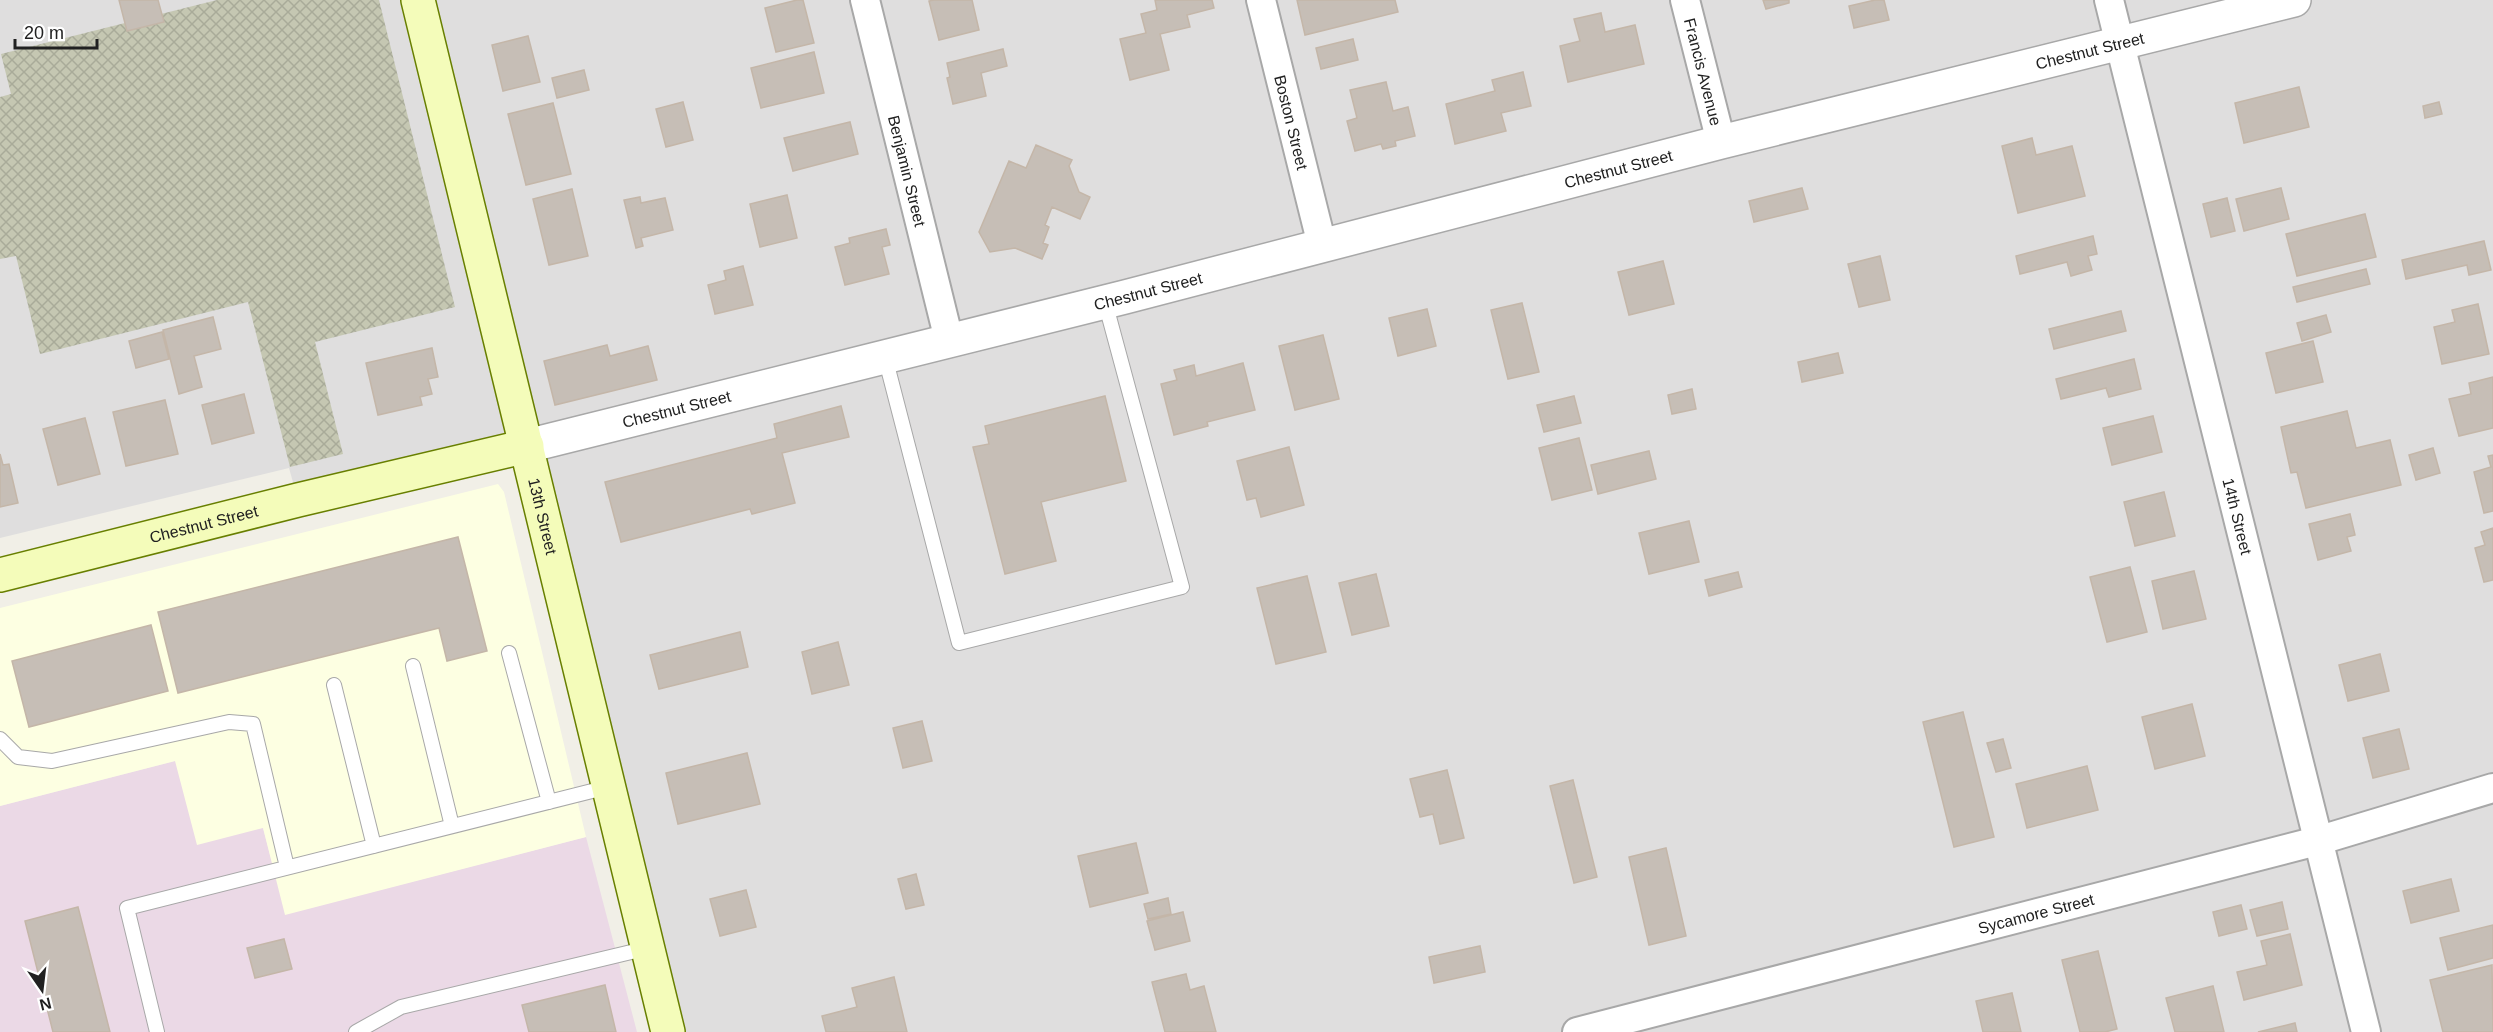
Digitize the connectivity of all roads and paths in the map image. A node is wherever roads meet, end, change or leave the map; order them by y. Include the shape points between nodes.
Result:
1 (418, 0) edge
2 (865, 0) edge
3 (1261, 0) edge
4 (1685, 0) edge
5 (2109, 0) edge
6 (2294, 0) edge
7 (2120, 44) junction
8 (1721, 142) junction
9 (1322, 245) junction
10 (1106, 302) junction
11 (949, 340) junction
12 (885, 357) junction
13 (527, 446) junction
14 (0, 575) edge
15 (509, 653) dead end
16 (413, 666) dead end
17 (334, 685) dead end
18 (0, 739) edge
19 (608, 787) junction
20 (2493, 788) edge
21 (549, 802) junction
22 (452, 826) junction
23 (2317, 841) junction
24 (374, 846) junction
25 (287, 867) junction
26 (648, 948) junction
27 (157, 1032) edge
28 (356, 1032) edge
29 (668, 1032) edge
30 (1577, 1032) edge
31 (2366, 1032) edge

1 - 13 main road, 13th Street
2 - 11 street, Benjamin Street
3 - 9 street, Boston Street
4 - 8 street, Francis Avenue
5 - 7 street, 14th Street
6 - 7 street, Chestnut Street
7 - 8 street, Chestnut Street
7 - 23 street, 14th Street
8 - 9 street, Chestnut Street
9 - 10 street, Chestnut Street
10 - 11 street, Chestnut Street
10 - 12 lane via 1182,587 959,643
11 - 12 street, Chestnut Street
12 - 13 street, Chestnut Street
13 - 14 main road, Chestnut Street
13 - 19 main road, 13th Street
15 - 21 lane
16 - 22 lane
17 - 24 lane
18 - 25 lane via 18,757 52,761 229,722 253,724
19 - 21 lane
19 - 26 main road, 13th Street
20 - 23 street, Sycamore Street
21 - 22 lane
22 - 24 lane
23 - 30 street, Sycamore Street
23 - 31 street, 14th Street
24 - 25 lane
25 - 27 lane via 127,908
26 - 28 lane via 401,1007
26 - 29 main road, 13th Street

